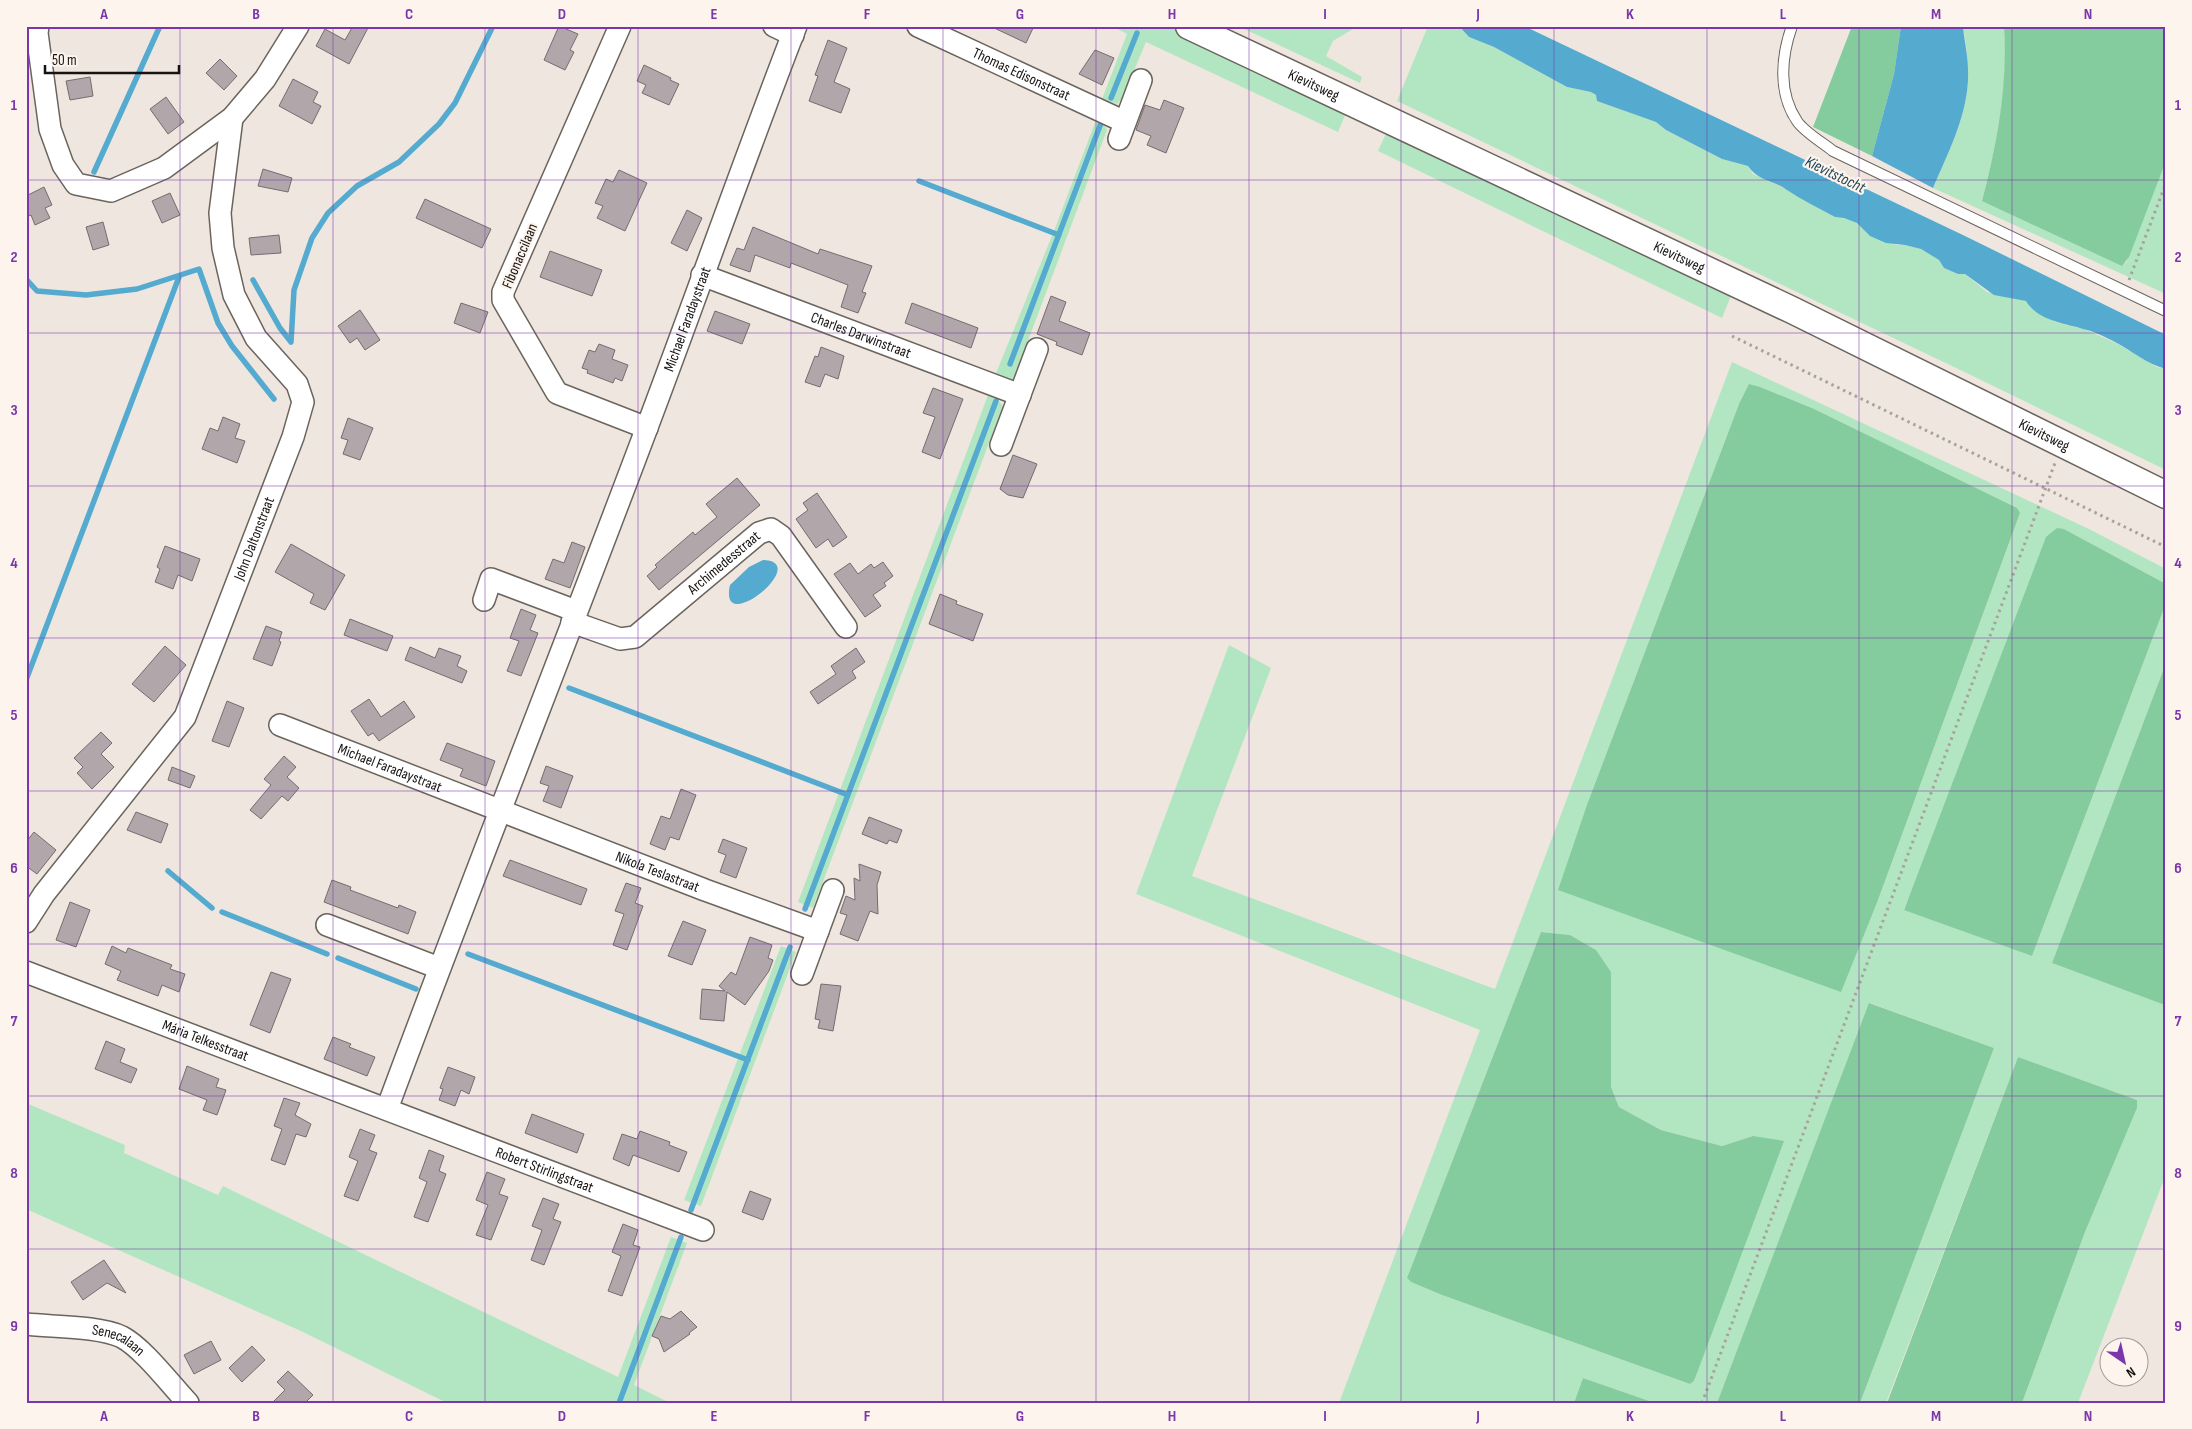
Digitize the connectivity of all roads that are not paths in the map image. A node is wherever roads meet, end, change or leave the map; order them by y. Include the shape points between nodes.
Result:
1 (298, 26) edge
2 (620, 26) edge
3 (918, 26) edge
4 (1189, 26) edge
5 (1792, 26) edge
6 (788, 29) edge
7 (34, 36) edge
8 (1141, 80) dead end
9 (232, 118) junction
10 (702, 275) junction
11 (2166, 311) edge
12 (1037, 349) dead end
13 (1020, 395) junction
14 (647, 428) junction
15 (1001, 445) dead end
16 (2166, 495) edge
17 (484, 600) dead end
18 (574, 617) junction
19 (846, 627) dead end
20 (280, 725) dead end
21 (499, 810) junction
22 (833, 890) dead end
23 (26, 922) edge
24 (327, 926) dead end
25 (818, 930) junction
26 (439, 968) junction
27 (26, 972) edge
28 (802, 974) dead end
29 (387, 1109) junction
30 (703, 1230) dead end
31 (26, 1324) edge
32 (188, 1403) edge

1 - 9 street via 265,79
2 - 14 street, Fibonaccilaan via 503,292 503,300 557,393
3 - 8 street, Thomas Edisonstraat via 1122,130
4 - 16 street, Kievitsweg via 1792,310
5 - 11 lane via 1782,83 1797,123 1833,152
6 - 10 street, Michael Faradaystraat
7 - 9 street via 50,129 63,165 76,184 111,192 164,168
9 - 23 street, John Daltonstraat via 220,213 223,248 234,295 256,338 297,384 303,402 293,437 185,717 44,894
10 - 13 street, Charles Darwinstraat
10 - 14 street, Michael Faradaystraat
12 - 13 street
13 - 15 street
14 - 18 street, Michael Faradaystraat
17 - 18 street via 492,579
18 - 19 street, Archimedesstraat via 620,639 636,637 759,533 771,529 781,536
18 - 21 street, Michael Faradaystraat
20 - 21 street, Michael Faradaystraat
21 - 25 street, Nikola Teslastraat
21 - 26 street, Michael Faradaystraat
22 - 25 street
24 - 26 street
25 - 28 street
26 - 29 street, Michael Faradaystraat
27 - 29 street, Mária Telkesstraat
29 - 30 street, Robert Stirlingstraat
31 - 32 street, Senecalaan via 106,1332 122,1337 134,1345

